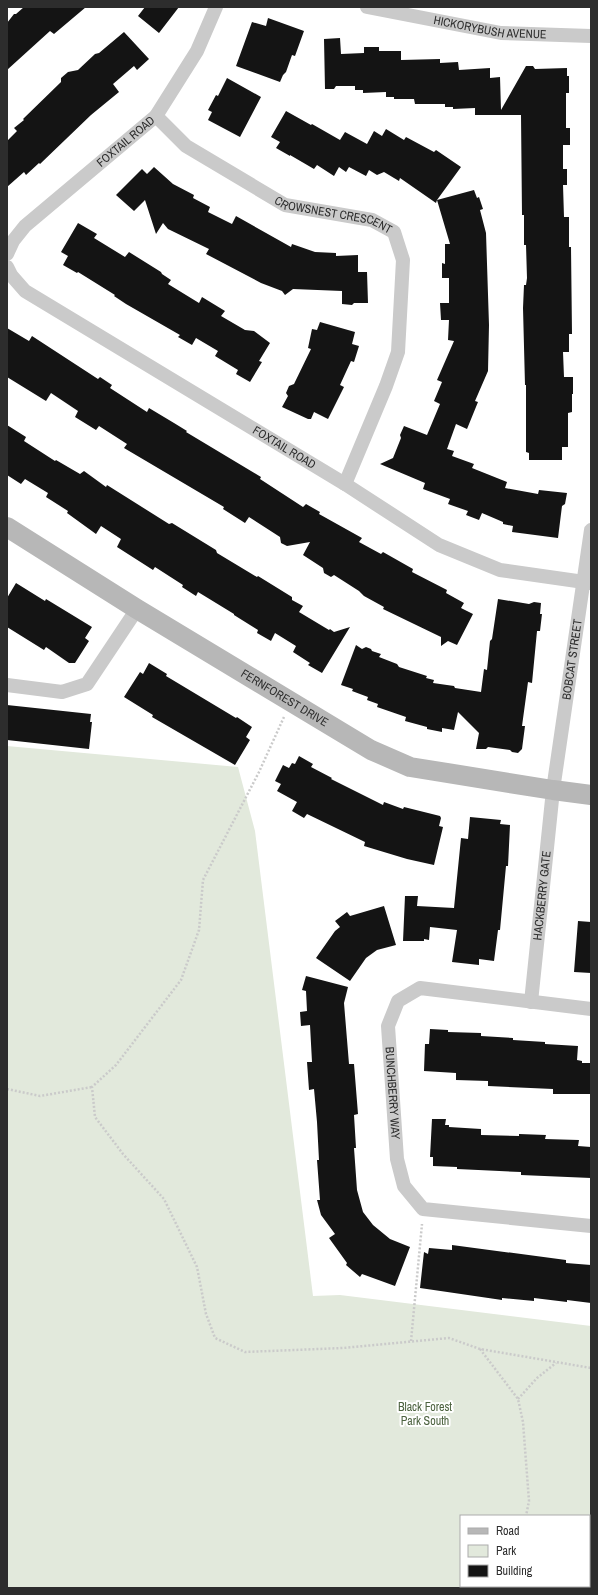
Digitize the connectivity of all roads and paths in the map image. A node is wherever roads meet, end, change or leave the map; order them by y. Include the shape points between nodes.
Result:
1 (216, 7) edge
2 (367, 7) edge
3 (591, 36) edge
4 (156, 116) junction
5 (7, 254) edge
6 (7, 267) edge
7 (345, 484) junction
8 (7, 527) edge
9 (591, 530) edge
10 (587, 583) edge
11 (137, 609) junction
12 (7, 685) edge
13 (291, 703) junction
14 (553, 790) junction
15 (591, 795) edge
16 (530, 1002) junction
17 (591, 1009) edge
18 (92, 1087) junction
19 (7, 1089) edge
20 (423, 1209) junction
21 (591, 1226) edge
22 (410, 1341) junction
23 (480, 1349) junction
24 (556, 1363) junction
25 (591, 1368) edge
26 (518, 1399) junction
27 (526, 1515) edge

1 - 4 street, FOXTAIL ROAD via 197,51
2 - 3 street, HICKORYBUSH AVENUE via 501,33
4 - 5 street, FOXTAIL ROAD via 25,226 12,241
4 - 7 street, CROWSNEST CRESCENT via 186,146 285,205 372,220 394,232 403,260 398,352
6 - 7 street, FOXTAIL ROAD via 11,276 25,290
7 - 10 street, FOXTAIL ROAD via 439,545 500,570
8 - 11 street, FERNFOREST DRIVE
9 - 10 street, BOBCAT STREET
10 - 14 street, BOBCAT STREET
11 - 12 street via 87,684 62,692
11 - 13 street, FERNFOREST DRIVE
13 - 14 street, FERNFOREST DRIVE via 371,750 410,767
13 - 18 path via 259,772 203,880 199,930 181,980 116,1065
14 - 15 street, FERNFOREST DRIVE
14 - 16 street, HACKBERRY GATE
16 - 17 street, BUNCHBERRY WAY
16 - 20 street, BUNCHBERRY WAY via 420,988 398,1001 388,1026 397,1159 404,1186
18 - 19 path via 40,1096
18 - 22 path via 95,1117 122,1154 164,1199 197,1267 206,1314 215,1338 245,1352 343,1348
20 - 21 street
20 - 22 path
22 - 23 path via 449,1338
23 - 24 path
23 - 26 path
24 - 25 path
24 - 26 path via 537,1378
26 - 27 path via 524,1422 529,1501

